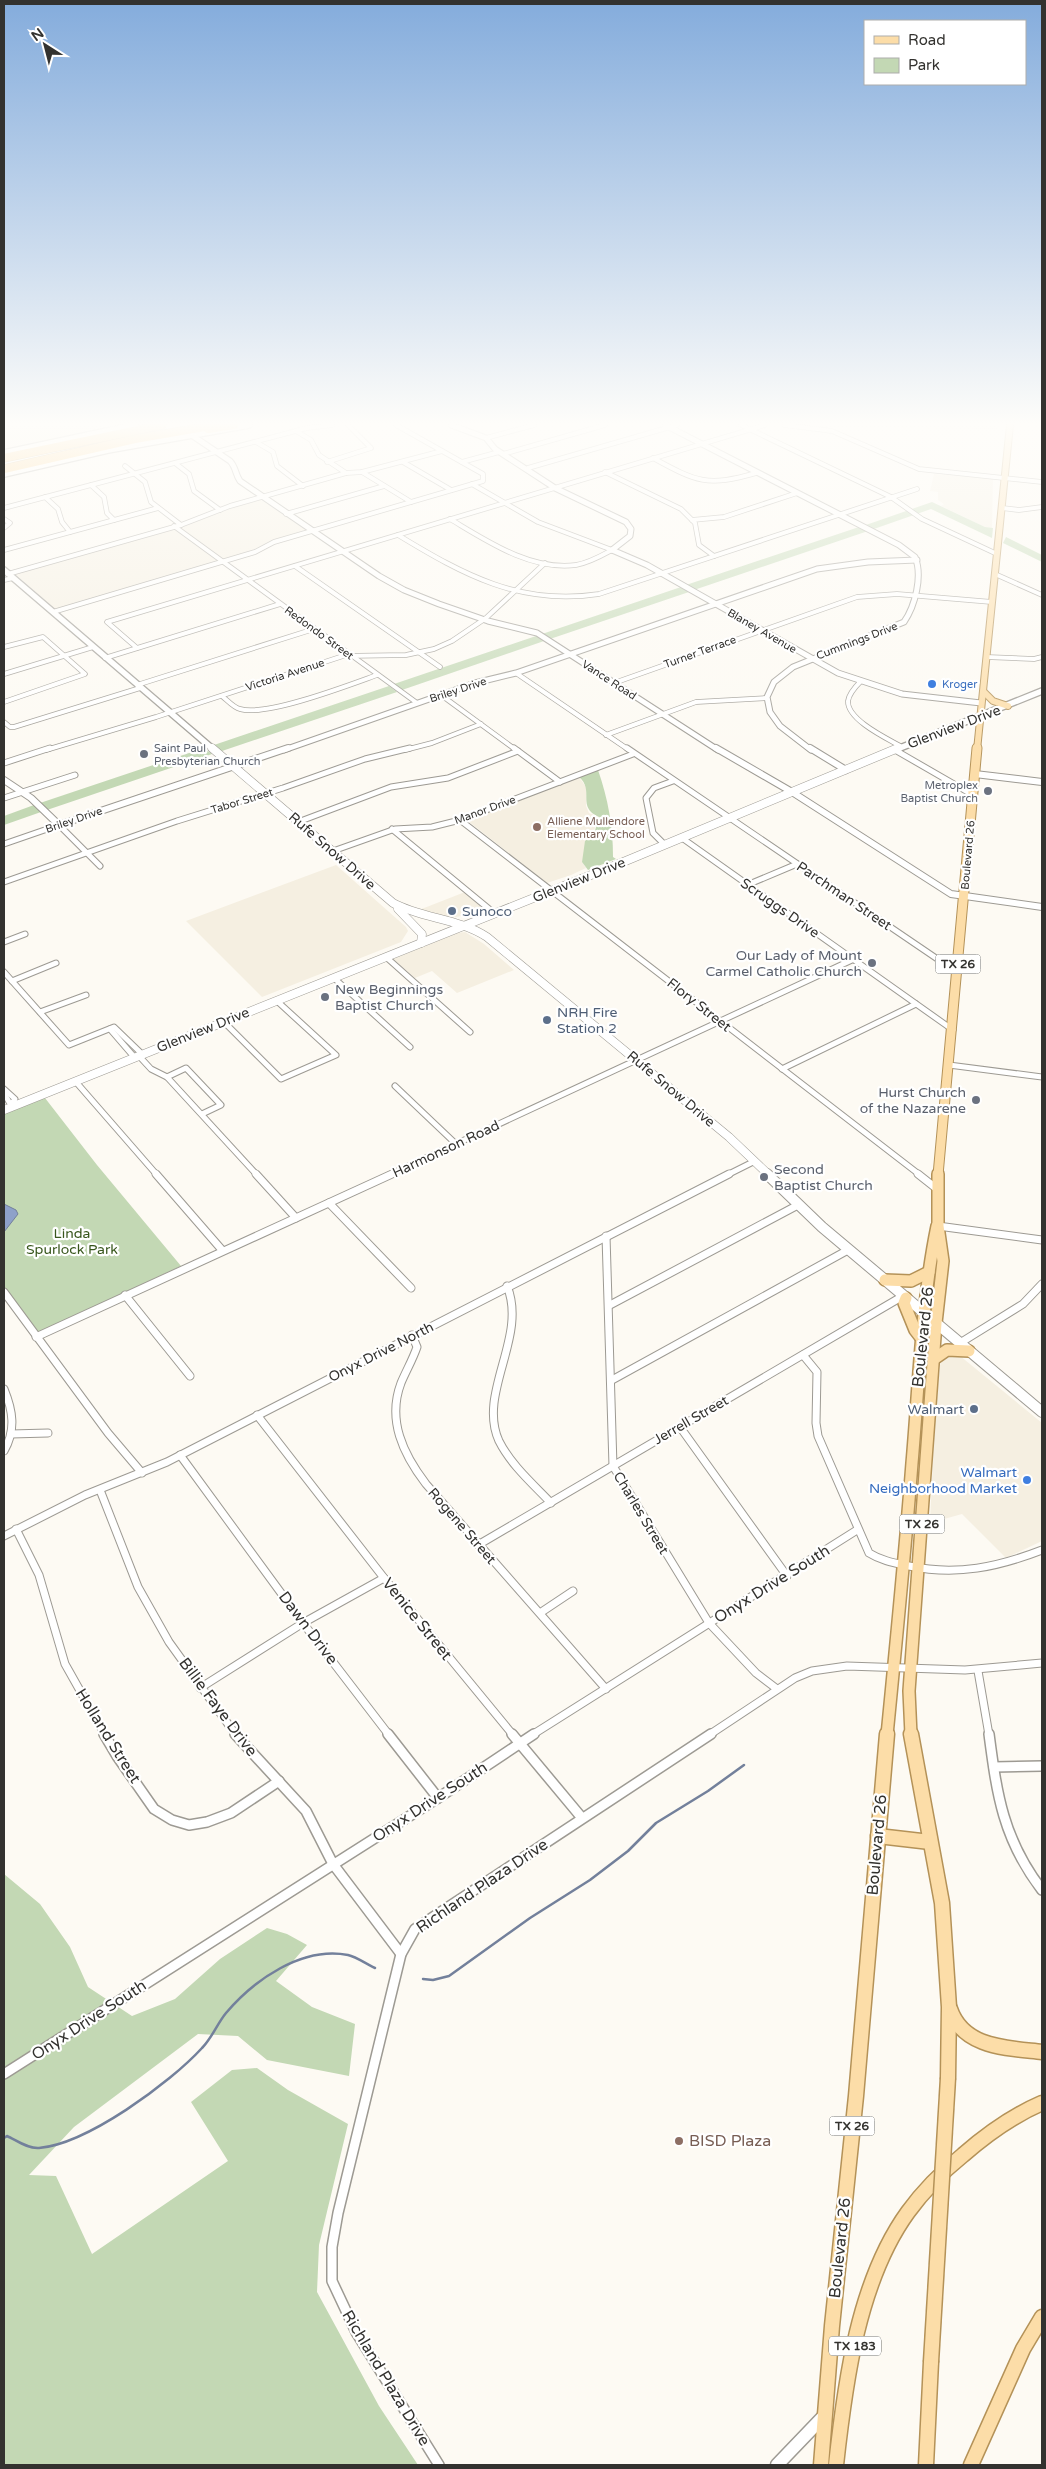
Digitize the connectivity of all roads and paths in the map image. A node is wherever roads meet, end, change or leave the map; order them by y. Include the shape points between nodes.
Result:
1 (40, 540) edge
2 (127, 540) edge
3 (193, 540) edge
4 (280, 540) edge
5 (325, 540) edge
6 (380, 540) edge
7 (407, 540) edge
8 (487, 540) edge
9 (585, 540) edge
10 (628, 540) edge
11 (699, 540) edge
12 (762, 540) edge
13 (888, 540) edge
14 (967, 540) edge
15 (998, 540) edge
16 (4, 550) edge
17 (612, 550) junction
18 (342, 551) junction
19 (997, 554) junction
20 (714, 556) junction
21 (917, 560) junction
22 (223, 562) junction
23 (544, 564) junction
24 (294, 566) junction
25 (662, 574) junction
26 (995, 574) junction
27 (7, 576) edge
28 (248, 580) junction
29 (514, 590) junction
30 (914, 594) junction
31 (1042, 595) edge
32 (992, 602) junction
33 (280, 604) junction
34 (714, 604) junction
35 (53, 612) junction
36 (482, 619) junction
37 (314, 629) junction
38 (760, 630) junction
39 (4, 647) edge
40 (93, 647) junction
41 (137, 648) junction
42 (418, 654) junction
43 (570, 654) junction
44 (350, 655) junction
45 (64, 656) junction
46 (986, 657) junction
47 (1042, 657) edge
48 (105, 658) junction
49 (810, 659) junction
50 (440, 667) dead end
51 (516, 673) junction
52 (4, 674) edge
53 (377, 675) junction
54 (861, 681) junction
55 (614, 684) junction
56 (139, 686) junction
57 (1042, 691) edge
58 (984, 692) junction
59 (441, 695) junction
60 (222, 696) junction
61 (768, 698) junction
62 (4, 702) edge
63 (981, 703) junction
64 (417, 704) junction
65 (1008, 706) junction
66 (170, 713) junction
67 (662, 714) junction
68 (980, 716) junction
69 (4, 722) edge
70 (481, 724) junction
71 (606, 735) junction
72 (902, 747) junction
73 (895, 750) junction
74 (518, 751) junction
75 (633, 754) junction
76 (4, 763) edge
77 (234, 767) junction
78 (846, 770) junction
79 (975, 774) junction
80 (75, 775) dead end
81 (4, 780) edge
82 (673, 781) junction
83 (560, 782) junction
84 (1042, 782) edge
85 (22, 792) junction
86 (792, 792) junction
87 (266, 793) junction
88 (973, 795) junction
89 (4, 798) edge
90 (730, 818) junction
91 (460, 820) junction
92 (298, 822) junction
93 (59, 825) junction
94 (392, 829) junction
95 (682, 838) junction
96 (4, 844) edge
97 (665, 845) junction
98 (332, 851) junction
99 (86, 852) junction
100 (797, 864) junction
101 (100, 866) dead end
102 (4, 882) edge
103 (747, 885) junction
104 (552, 890) junction
105 (964, 896) junction
106 (393, 903) junction
107 (1042, 907) edge
108 (506, 909) junction
109 (491, 915) junction
110 (441, 920) junction
111 (465, 925) junction
112 (483, 933) junction
113 (25, 934) dead end
114 (4, 942) edge
115 (421, 943) junction
116 (386, 957) junction
117 (854, 959) junction
118 (56, 963) dead end
119 (4, 972) edge
120 (958, 973) junction
121 (334, 978) junction
122 (12, 981) junction
123 (86, 995) dead end
124 (277, 1001) junction
125 (916, 1004) junction
126 (40, 1012) junction
127 (720, 1021) junction
128 (224, 1022) junction
129 (953, 1030) junction
130 (470, 1032) dead end
131 (410, 1047) dead end
132 (139, 1056) junction
133 (637, 1060) junction
134 (949, 1065) junction
135 (782, 1069) junction
136 (167, 1077) junction
137 (1042, 1077) edge
138 (76, 1082) junction
139 (395, 1086) dead end
140 (4, 1091) edge
141 (14, 1104) junction
142 (4, 1110) edge
143 (202, 1114) junction
144 (456, 1144) junction
145 (755, 1161) junction
146 (937, 1189) junction
147 (329, 1203) junction
148 (798, 1205) junction
149 (296, 1218) junction
150 (938, 1226) junction
151 (606, 1236) junction
152 (1042, 1240) edge
153 (222, 1250) junction
154 (848, 1250) junction
155 (929, 1272) junction
156 (885, 1280) junction
157 (1042, 1284) edge
158 (508, 1286) junction
159 (411, 1288) dead end
160 (4, 1293) edge
161 (125, 1296) junction
162 (904, 1297) junction
163 (610, 1305) junction
164 (926, 1315) junction
165 (936, 1323) junction
166 (412, 1336) junction
167 (36, 1337) junction
168 (922, 1339) junction
169 (960, 1343) junction
170 (969, 1351) junction
171 (803, 1355) junction
172 (934, 1359) junction
173 (190, 1376) dead end
174 (612, 1380) junction
175 (4, 1389) edge
176 (1041, 1408) edge
177 (257, 1415) junction
178 (680, 1427) junction
179 (48, 1433) dead end
180 (11, 1434) junction
181 (914, 1438) junction
182 (927, 1440) junction
183 (4, 1451) edge
184 (180, 1455) junction
185 (614, 1466) junction
186 (142, 1473) junction
187 (100, 1490) junction
188 (551, 1502) junction
189 (16, 1529) junction
190 (857, 1530) junction
191 (4, 1536) edge
192 (478, 1545) junction
193 (1042, 1550) edge
194 (904, 1565) junction
195 (919, 1569) junction
196 (787, 1576) junction
197 (384, 1578) junction
198 (573, 1591) dead end
199 (540, 1612) junction
200 (303, 1623) junction
201 (709, 1623) junction
202 (1042, 1663) edge
203 (894, 1669) junction
204 (909, 1670) junction
205 (978, 1671) junction
206 (200, 1688) junction
207 (606, 1689) junction
208 (777, 1689) junction
209 (519, 1743) junction
210 (1042, 1766) edge
211 (994, 1767) junction
212 (279, 1781) junction
213 (438, 1798) junction
214 (582, 1818) junction
215 (878, 1836) junction
216 (930, 1842) junction
217 (333, 1864) junction
218 (1042, 1890) edge
219 (401, 1954) junction
220 (949, 2007) junction
221 (1042, 2052) edge
222 (4, 2074) edge
223 (1042, 2103) edge
224 (1042, 2317) edge
225 (824, 2416) junction
226 (439, 2465) edge
227 (777, 2465) edge
228 (822, 2465) edge
229 (836, 2465) edge
230 (926, 2465) edge
231 (971, 2465) edge

1 - 16 street
2 - 27 street
3 - 22 street, Redondo Street
4 - 22 street
5 - 18 street, Vance Road
6 - 18 street
7 - 29 street via 450,565
8 - 23 street
9 - 17 street, Blaney Avenue
10 - 17 street
11 - 20 street via 699,545
12 - 20 street
13 - 21 street
14 - 19 street
15 - 19 main road, Boulevard 26 / TX 26
17 - 23 street via 575,565
17 - 25 street, Blaney Avenue
18 - 24 street
18 - 36 street, Vance Road via 404,590
19 - 26 main road, Boulevard 26 / TX 26
20 - 25 street
21 - 30 street, Cummings Drive
21 - 34 street, Briley Drive via 824,567
22 - 28 street, Redondo Street
22 - 35 street
23 - 29 street, Victoria Avenue
24 - 28 street
24 - 42 street
25 - 29 street via 574,599 550,598
25 - 34 street, Blaney Avenue
26 - 31 street
26 - 32 main road, Boulevard 26 / TX 26
27 - 35 main road, Rufe Snow Drive
28 - 33 street, Redondo Street
28 - 41 street via 106,622
29 - 36 street, Victoria Avenue
30 - 32 street, Turner Terrace
30 - 38 street, Turner Terrace via 857,597
30 - 49 street, Cummings Drive via 910,615 898,626
32 - 46 main road, Boulevard 26 / TX 26
33 - 37 street, Redondo Street
33 - 41 street
34 - 38 street, Blaney Avenue
34 - 43 street, Briley Drive
35 - 40 main road, Rufe Snow Drive
36 - 42 street, Victoria Avenue via 452,642
36 - 43 street, Vance Road via 532,631
37 - 44 street, Redondo Street
37 - 56 street
38 - 49 street, Blaney Avenue
38 - 55 street, Turner Terrace
39 - 45 street via 43,637
40 - 45 street
40 - 48 main road, Rufe Snow Drive
41 - 48 street
42 - 44 street, Victoria Avenue
42 - 50 street
43 - 51 street, Briley Drive
43 - 55 street, Vance Road
44 - 53 street, Redondo Street
44 - 60 street, Victoria Avenue
45 - 52 street
45 - 62 street via 84,676
46 - 47 street
46 - 58 main road, Boulevard 26 / TX 26
48 - 56 main road, Rufe Snow Drive
49 - 54 street, Blaney Avenue
49 - 61 street, Cummings Drive via 774,680 769,687
51 - 59 street, Briley Drive
51 - 71 street, Parchman Street
53 - 60 street via 304,700 249,711 238,709
53 - 64 street, Redondo Street
54 - 63 street, Blaney Avenue via 902,694
54 - 72 street via 848,702 851,711
55 - 67 street, Vance Road
56 - 66 main road, Rufe Snow Drive
56 - 69 street via 11,728
57 - 65 main road, Glenview Drive
58 - 63 main road, Boulevard 26 / TX 26
58 - 65 main road via 993,701
59 - 64 street, Briley Drive
59 - 70 street
60 - 66 street, Victoria Avenue
61 - 67 street via 706,701
61 - 78 street via 769,710 782,729
63 - 65 main road
63 - 68 main road, Boulevard 26 / TX 26
64 - 77 street, Briley Drive
65 - 68 main road, Glenview Drive
66 - 76 street, Victoria Avenue
66 - 77 main road, Rufe Snow Drive
67 - 71 street
67 - 86 street, Vance Road
68 - 72 main road, Glenview Drive
68 - 79 main road, Boulevard 26 / TX 26
70 - 74 street
70 - 87 street, Tabor Street via 424,745 365,759
71 - 75 street, Parchman Street
72 - 73 main road, Glenview Drive
73 - 78 main road, Glenview Drive
73 - 88 street
74 - 83 street
74 - 92 street via 448,778 391,787
75 - 82 street, Parchman Street
75 - 83 street, Manor Drive
77 - 87 main road, Rufe Snow Drive
77 - 93 street, Briley Drive
78 - 86 main road, Glenview Drive
79 - 84 street
79 - 88 main road, Boulevard 26 / TX 26
80 - 85 street
81 - 85 street
82 - 90 street, Parchman Street
82 - 97 street via 654,788 646,798 653,833
83 - 91 street, Manor Drive
85 - 89 street
85 - 93 street
86 - 90 main road, Glenview Drive
86 - 105 street, Vance Road via 940,888
87 - 92 main road, Rufe Snow Drive
87 - 99 street, Tabor Street
88 - 105 main road, Boulevard 26 / TX 26
90 - 95 main road, Glenview Drive
90 - 100 street, Parchman Street
91 - 94 street, Manor Drive via 432,827
91 - 104 street, Flory Street
92 - 98 main road, Rufe Snow Drive
93 - 96 street, Briley Drive
93 - 99 street
94 - 98 street, Manor Drive
94 - 109 street
95 - 97 main road, Glenview Drive
95 - 103 street, Scruggs Drive
97 - 104 main road, Glenview Drive
98 - 106 main road, Rufe Snow Drive
99 - 101 street
99 - 102 street, Tabor Street
100 - 103 street
100 - 120 street, Parchman Street
103 - 117 street, Scruggs Drive
104 - 108 main road, Glenview Drive
104 - 127 street, Flory Street
105 - 107 street, Vance Road
105 - 120 main road, Boulevard 26 / TX 26
106 - 110 main road, Rufe Snow Drive via 415,914
106 - 115 main road via 422,934
108 - 109 main road, Glenview Drive
108 - 112 main road via 485,923
109 - 110 main road
109 - 111 main road, Glenview Drive
110 - 111 main road, Rufe Snow Drive
111 - 112 main road, Rufe Snow Drive
111 - 115 main road, Glenview Drive
112 - 133 main road, Rufe Snow Drive
113 - 114 street
115 - 116 main road, Glenview Drive
116 - 121 main road, Glenview Drive
116 - 130 street
117 - 125 street, Scruggs Drive
117 - 127 street, Harmonson Road
118 - 122 street
119 - 122 street
120 - 129 main road, Boulevard 26 / TX 26
121 - 124 main road, Glenview Drive
121 - 131 street
122 - 126 street
123 - 126 street
124 - 128 main road, Glenview Drive
124 - 128 street via 336,1055 281,1079
125 - 129 street, Scruggs Drive
125 - 135 street
126 - 132 street via 69,1045 110,1029
127 - 133 street, Harmonson Road
127 - 135 street, Flory Street
128 - 132 main road, Glenview Drive
129 - 134 main road, Boulevard 26 / TX 26
132 - 136 street via 151,1069
132 - 138 main road, Glenview Drive
133 - 144 street, Harmonson Road
133 - 145 main road, Rufe Snow Drive
134 - 137 street
134 - 146 main road, Boulevard 26 / TX 26
135 - 146 street, Flory Street
136 - 143 street
136 - 143 street via 186,1068 221,1106
138 - 141 main road, Glenview Drive
138 - 153 street
139 - 144 street
140 - 141 street via 9,1102
141 - 142 main road, Glenview Drive
143 - 149 street
144 - 147 street, Harmonson Road
145 - 148 main road, Rufe Snow Drive
145 - 151 street, Onyx Drive North
146 - 150 main road, Boulevard 26 / TX 26
147 - 149 street, Harmonson Road
147 - 159 street
148 - 154 main road, Rufe Snow Drive
148 - 163 street
149 - 153 street, Harmonson Road
150 - 152 street
150 - 155 main road, Boulevard 26 / TX 26
150 - 165 main road, Boulevard 26 / TX 26 via 943,1261
151 - 158 street, Onyx Drive North
151 - 163 street, Charles Street
153 - 161 street, Harmonson Road
154 - 156 main road, Rufe Snow Drive
154 - 174 street
155 - 156 main road via 911,1281
155 - 164 main road, Boulevard 26 / TX 26
156 - 162 main road, Rufe Snow Drive
157 - 169 street via 1023,1304
158 - 166 street, Onyx Drive North
158 - 188 street via 512,1300 508,1352 493,1408 495,1424 502,1447
160 - 167 street
161 - 167 street, Harmonson Road
161 - 173 street
162 - 164 main road, Rufe Snow Drive
162 - 168 main road via 915,1330
162 - 171 street, Jerrell Street
163 - 174 street, Charles Street
164 - 165 main road, Rufe Snow Drive
164 - 168 main road, Boulevard 26 / TX 26
165 - 169 main road, Rufe Snow Drive
165 - 172 main road, Boulevard 26 / TX 26
166 - 177 street, Onyx Drive North
166 - 192 street, Rogene Street via 417,1347 394,1403 399,1438 414,1470
167 - 186 street
168 - 181 main road, Boulevard 26 / TX 26
169 - 170 main road, Rufe Snow Drive
170 - 172 main road via 947,1350
170 - 176 main road, Rufe Snow Drive
171 - 178 street, Jerrell Street
171 - 190 street via 817,1372 818,1436
172 - 182 main road, Boulevard 26 / TX 26
174 - 185 street, Charles Street
175 - 180 street via 12,1409
177 - 184 street, Onyx Drive North
177 - 197 street, Venice Street
178 - 185 street, Jerrell Street
178 - 196 street
179 - 180 street
180 - 183 street
181 - 182 main road
181 - 194 main road, Boulevard 26 / TX 26
182 - 195 main road, Boulevard 26 / TX 26
184 - 186 street, Onyx Drive North
184 - 200 street, Dawn Drive
185 - 188 street, Jerrell Street
185 - 201 street, Charles Street
186 - 187 street, Onyx Drive North
187 - 189 street, Onyx Drive North
187 - 206 street, Billie Faye Drive via 138,1587
188 - 192 street, Jerrell Street
189 - 191 street, Onyx Drive North
189 - 212 street, Holland Street via 39,1575 65,1664 117,1756 154,1809 172,1820 189,1825 207,1822 232,1814
190 - 194 street via 869,1552 880,1560
190 - 196 street, Onyx Drive South
192 - 199 street, Rogene Street
193 - 195 street via 999,1566 975,1570 935,1572
194 - 195 street
194 - 203 main road, Boulevard 26 / TX 26
195 - 204 main road, Boulevard 26 / TX 26
196 - 201 street, Onyx Drive South
197 - 200 street
197 - 209 street, Venice Street
198 - 199 street
199 - 207 street, Rogene Street
200 - 206 street
200 - 213 street, Dawn Drive
201 - 207 street, Onyx Drive South
201 - 208 street, Charles Street via 756,1673
202 - 205 street, Richland Plaza Drive
203 - 204 street, Richland Plaza Drive
203 - 208 street, Richland Plaza Drive via 821,1668
203 - 215 main road, Boulevard 26 / TX 26
204 - 205 street, Richland Plaza Drive
204 - 216 main road, Boulevard 26 / TX 26 via 911,1737
205 - 211 street
206 - 212 street, Billie Faye Drive via 244,1746
207 - 209 street, Onyx Drive South
208 - 214 street, Richland Plaza Drive
209 - 213 street, Onyx Drive South
209 - 214 street, Venice Street
210 - 211 street
211 - 218 street via 1009,1839 1024,1868
212 - 217 street, Billie Faye Drive via 306,1811
213 - 217 street, Onyx Drive South
214 - 219 street, Richland Plaza Drive via 415,1929
215 - 216 main road
215 - 225 main road, Boulevard 26 / TX 26
216 - 220 main road, Boulevard 26 / TX 26 via 942,1903
217 - 219 street, Billie Faye Drive
217 - 222 street, Onyx Drive South
219 - 226 street, Richland Plaza Drive via 338,2213 332,2247 332,2281 356,2332
220 - 221 main road via 958,2027 969,2037
220 - 230 main road, Boulevard 26 / TX 26, bridge via 948,2078
223 - 229 main road, TX 183 via 1002,2123 929,2185 896,2233 862,2310 842,2405
224 - 231 main road via 1023,2350
225 - 227 main road
225 - 228 main road, Boulevard 26 / TX 26

